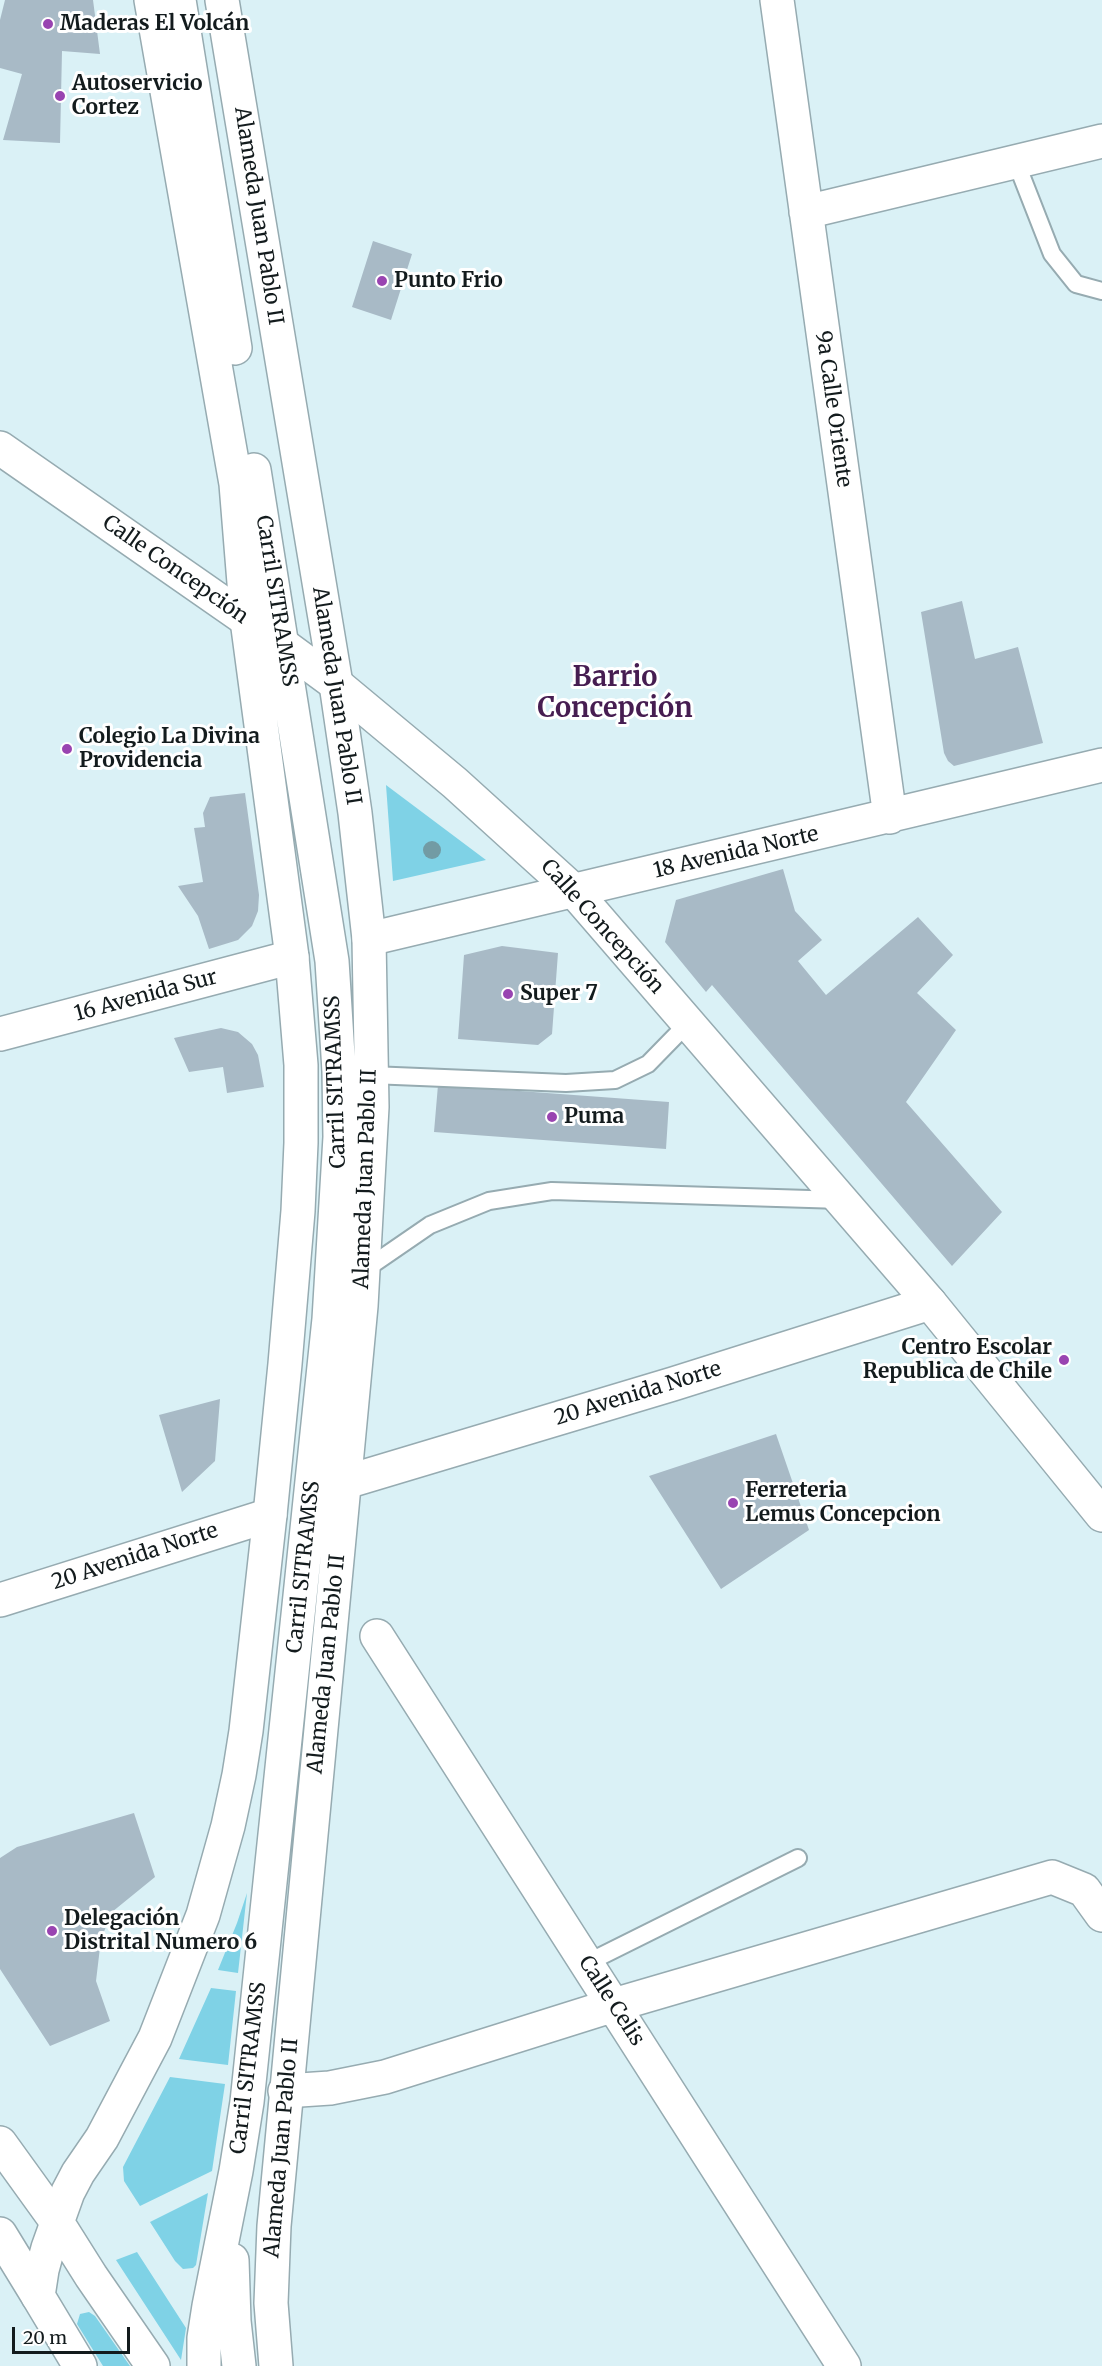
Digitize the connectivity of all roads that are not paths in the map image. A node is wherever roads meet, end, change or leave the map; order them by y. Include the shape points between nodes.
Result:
1 (151, 0) edge
2 (179, 0) edge
3 (222, 0) edge
4 (777, 0) edge
5 (1102, 141) edge
6 (1016, 162) junction
7 (806, 212) junction
8 (1102, 291) edge
9 (0, 448) edge
10 (247, 620) junction
11 (283, 645) junction
12 (336, 684) junction
13 (1102, 765) edge
14 (890, 817) junction
15 (574, 891) junction
16 (369, 939) junction
17 (292, 957) junction
18 (688, 1023) junction
19 (0, 1034) edge
20 (371, 1075) junction
21 (841, 1200) junction
22 (363, 1270) junction
23 (930, 1303) junction
24 (345, 1482) junction
25 (270, 1515) junction
26 (1102, 1515) edge
27 (0, 1600) edge
28 (377, 1636) dead end
29 (798, 1858) dead end
30 (1102, 1915) edge
31 (587, 1963) junction
32 (614, 2005) junction
33 (285, 2091) junction
34 (0, 2143) edge
35 (236, 2171) junction
36 (57, 2222) junction
37 (0, 2234) edge
38 (38, 2296) junction
39 (80, 2366) edge
40 (153, 2366) edge
41 (204, 2366) edge
42 (239, 2366) edge
43 (276, 2366) edge
44 (844, 2366) edge

1 - 10 main road via 236,484
2 - 11 main road, Carril SITRAMSS
3 - 12 main road, Alameda Juan Pablo II
4 - 7 main road, 9a Calle Oriente
5 - 6 main road
6 - 7 main road
6 - 8 lane via 1052,254 1076,284
7 - 14 main road, 9a Calle Oriente
9 - 10 main road, Calle Concepción
10 - 11 main road, Calle Concepción
10 - 17 main road
11 - 12 main road, Calle Concepción
11 - 35 main road, Carril SITRAMSS via 332,961 340,1137 317,1442
12 - 15 main road, Calle Concepción via 455,783
12 - 16 main road, Alameda Juan Pablo II
13 - 14 main road, 18 Avenida Norte
14 - 15 main road, 18 Avenida Norte
15 - 16 main road, 18 Avenida Norte
15 - 18 main road, Calle Concepción
16 - 20 main road, Alameda Juan Pablo II
17 - 19 main road, 16 Avenida Sur
17 - 25 main road via 301,1065 300,1154
18 - 20 lane via 648,1064 615,1080 566,1083
18 - 21 main road, Calle Concepción
20 - 22 main road, Alameda Juan Pablo II
21 - 22 lane via 552,1191 489,1201 430,1225
21 - 23 main road, Calle Concepción
22 - 24 main road, Alameda Juan Pablo II
23 - 24 main road, 20 Avenida Norte
23 - 26 main road, Calle Concepción
24 - 33 main road, Alameda Juan Pablo II
25 - 27 main road, 20 Avenida Norte
25 - 36 main road via 239,1775 203,1915 154,2038 102,2138 78,2173
28 - 31 main road, Calle Celis
29 - 31 lane
30 - 32 main road via 1084,1890 1052,1878
31 - 32 main road, Calle Celis
32 - 33 main road via 385,2078
32 - 44 main road, Calle Celis
33 - 43 main road, Alameda Juan Pablo II via 272,2256
34 - 36 main road
35 - 41 main road, Carril SITRAMSS via 209,2306
35 - 42 main road, Carril SITRAMSS via 232,2281
36 - 38 main road
36 - 40 main road
37 - 38 main road
38 - 39 main road

